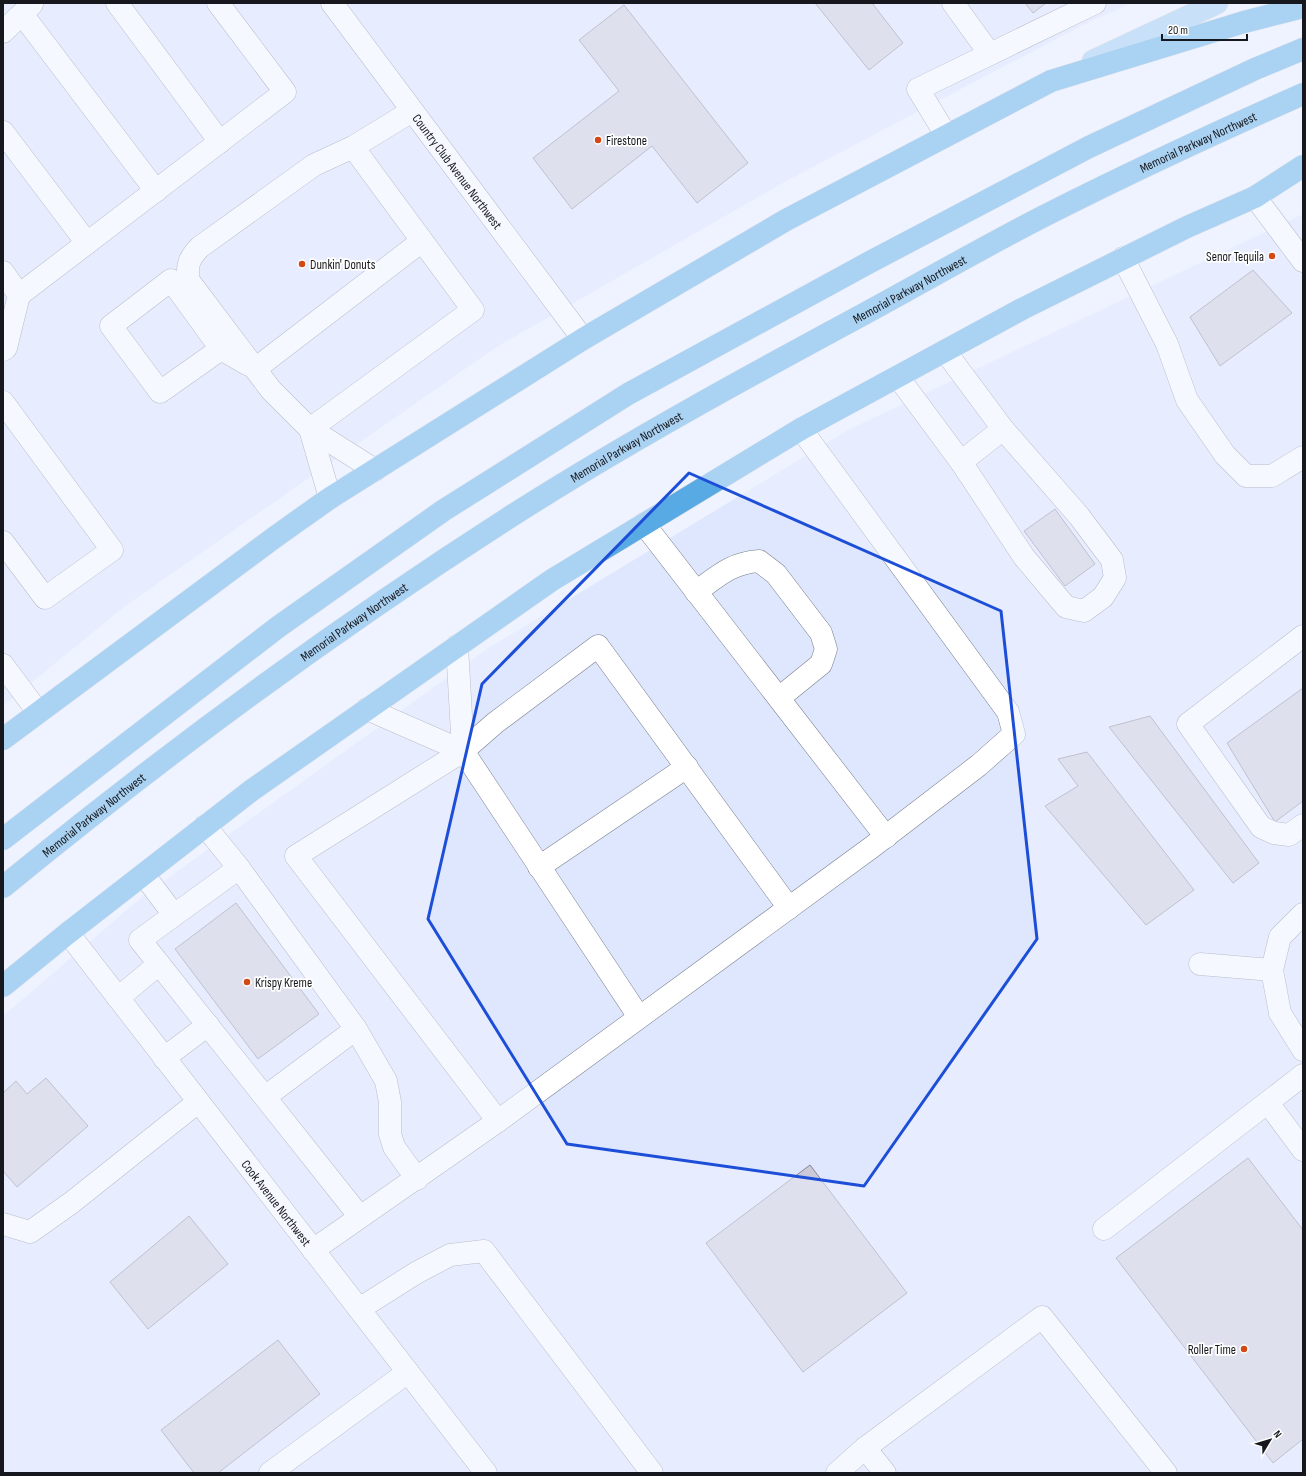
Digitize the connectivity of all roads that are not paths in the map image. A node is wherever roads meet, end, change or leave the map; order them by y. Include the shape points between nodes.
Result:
1 (117, 3) edge
2 (218, 3) edge
3 (332, 3) edge
4 (953, 3) edge
5 (1095, 3) edge
6 (1217, 3) edge
7 (1303, 6) edge
8 (27, 8) edge
9 (3, 32) edge
10 (1303, 49) edge
11 (990, 54) junction
12 (1051, 81) junction
13 (1303, 94) edge
14 (412, 111) junction
15 (3, 132) edge
16 (946, 135) junction
17 (220, 142) junction
18 (353, 147) junction
19 (1303, 166) edge
20 (1303, 176) edge
21 (156, 191) junction
22 (1255, 197) junction
23 (422, 241) junction
24 (87, 243) junction
25 (1123, 258) junction
26 (1303, 261) edge
27 (3, 272) edge
28 (19, 295) junction
29 (583, 339) junction
30 (221, 349) junction
31 (3, 350) edge
32 (945, 351) junction
33 (254, 369) junction
34 (898, 377) junction
35 (3, 402) edge
36 (310, 429) junction
37 (801, 429) junction
38 (1003, 429) junction
39 (1303, 457) edge
40 (961, 462) junction
41 (375, 470) junction
42 (330, 498) junction
43 (644, 524) junction
44 (3, 542) edge
45 (696, 592) junction
46 (1303, 636) edge
47 (457, 646) junction
48 (3, 665) edge
49 (778, 698) junction
50 (367, 709) junction
51 (38, 712) junction
52 (3, 739) edge
53 (463, 751) junction
54 (687, 767) junction
55 (1303, 825) edge
56 (205, 826) junction
57 (886, 837) junction
58 (3, 839) edge
59 (540, 867) junction
60 (244, 874) junction
61 (144, 875) junction
62 (3, 887) edge
63 (789, 908) junction
64 (1303, 914) edge
65 (174, 915) junction
66 (68, 933) junction
67 (159, 964) junction
68 (1200, 964) dead end
69 (1272, 970) junction
70 (3, 986) edge
71 (118, 998) junction
72 (639, 1017) junction
73 (208, 1025) junction
74 (352, 1032) junction
75 (1303, 1050) edge
76 (164, 1058) junction
77 (1303, 1075) edge
78 (265, 1097) junction
79 (198, 1102) junction
80 (1268, 1103) junction
81 (498, 1121) junction
82 (1303, 1150) edge
83 (417, 1179) junction
84 (360, 1217) junction
85 (3, 1224) edge
86 (1104, 1229) dead end
87 (313, 1250) junction
88 (359, 1309) junction
89 (408, 1372) junction
90 (865, 1448) junction
91 (270, 1473) edge
92 (486, 1473) edge
93 (652, 1473) edge
94 (837, 1473) edge
95 (885, 1473) edge
96 (1166, 1473) edge

1 - 17 street
2 - 17 street via 285,92
3 - 14 street, Country Club Avenue Northwest
4 - 11 street
5 - 11 street
6 - 12 main road
7 - 12 highway
8 - 9 street
8 - 21 street
10 - 58 highway via 1089,147 870,262 628,394 444,510 278,628
11 - 16 street via 918,89
12 - 16 highway
13 - 62 highway, Memorial Parkway Northwest via 1213,134 1044,216 674,418 530,505 394,594 247,697 87,818
14 - 18 street
14 - 29 street, Country Club Avenue Northwest
15 - 24 street
16 - 29 highway via 786,220
17 - 21 street
18 - 23 street
18 - 33 street via 314,165 200,247 189,259 189,281
19 - 22 highway
20 - 22 main road
21 - 24 street
22 - 25 highway
22 - 26 street
23 - 33 street
23 - 36 street via 473,310
24 - 28 street
25 - 32 highway
25 - 39 street via 1167,344 1187,400 1225,455 1246,476 1272,476
27 - 28 street
28 - 31 street via 6,348
29 - 41 highway
30 - 30 street via 160,392 110,326 171,280
30 - 33 street
32 - 34 highway
32 - 38 street
33 - 36 street
34 - 37 highway
34 - 40 street
35 - 44 street via 112,550 45,598
36 - 41 street
36 - 42 street
37 - 43 highway
37 - 57 street via 1008,712 1014,734 979,765
38 - 40 street
38 - 40 street via 1079,516 1112,560 1115,578 1103,597 1084,612 1066,607 1024,557
41 - 42 highway
42 - 51 highway
43 - 45 street
43 - 47 highway via 552,580
45 - 49 street
45 - 49 street via 731,567 744,562 759,561 776,574 821,633 826,649 821,664
46 - 55 street via 1188,724 1261,827 1274,833 1289,835
47 - 50 highway
47 - 53 street
48 - 51 street
49 - 57 street
50 - 53 street
50 - 56 highway
51 - 52 highway
53 - 54 street via 495,722 598,646
53 - 59 street
53 - 81 street via 296,856
54 - 59 street
54 - 63 street
56 - 60 street
56 - 61 highway
57 - 63 street
59 - 72 street
60 - 65 street
60 - 74 street
61 - 65 street
61 - 66 highway
63 - 72 street
64 - 69 street via 1280,937
65 - 67 street via 140,940
66 - 70 highway
66 - 71 street, Cook Avenue Northwest
67 - 71 street
67 - 73 street
68 - 69 street
69 - 75 street via 1280,1013
71 - 76 street, Cook Avenue Northwest
72 - 81 street
73 - 76 street
73 - 78 street
74 - 78 street
74 - 83 street via 386,1080 390,1102 390,1134 394,1147
76 - 79 street, Cook Avenue Northwest
77 - 80 street
78 - 84 street
79 - 85 street via 71,1203 30,1232
79 - 87 street, Cook Avenue Northwest
80 - 82 street
80 - 86 street
81 - 83 street
83 - 84 street
84 - 87 street
87 - 88 street, Cook Avenue Northwest
88 - 89 street, Cook Avenue Northwest
88 - 93 street via 450,1255 484,1251
89 - 91 street
89 - 92 street, Cook Avenue Northwest
90 - 94 street
90 - 95 street
90 - 96 street via 1042,1317

